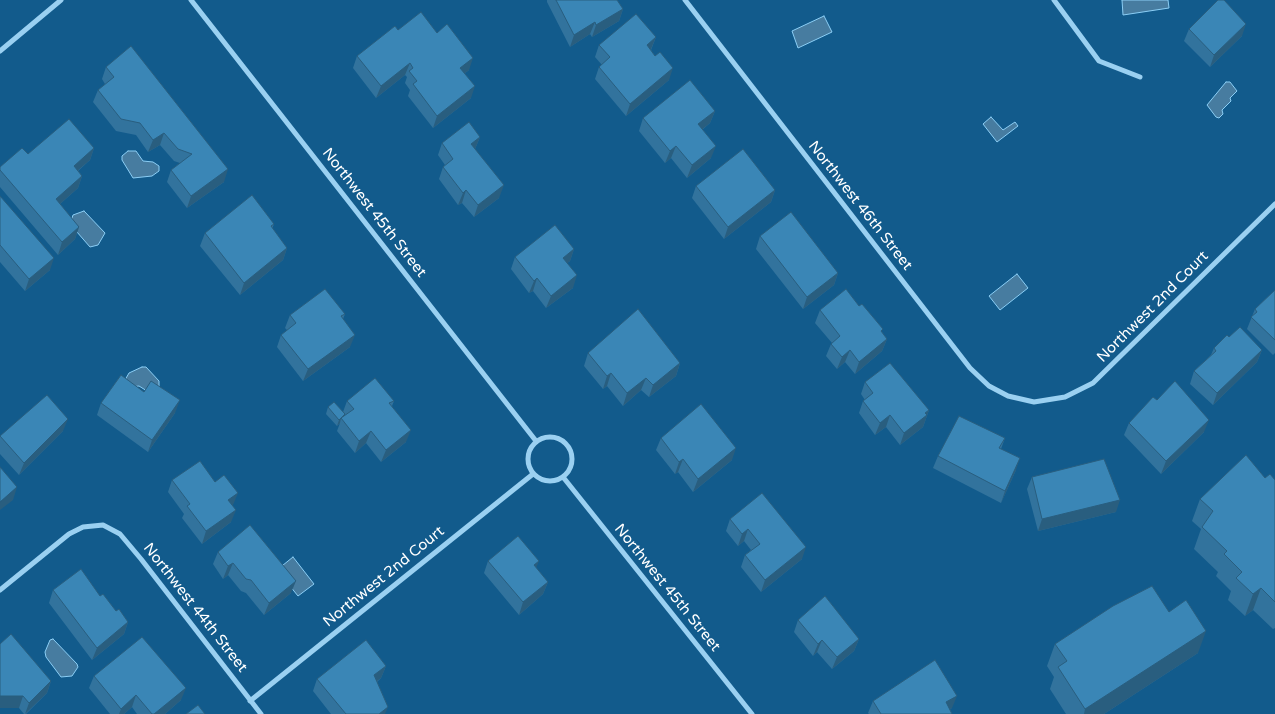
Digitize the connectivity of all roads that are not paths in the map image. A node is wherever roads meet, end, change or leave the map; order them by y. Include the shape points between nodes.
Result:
1 (61, 0) edge
2 (191, 0) edge
3 (685, 0) edge
4 (1054, 0) edge
5 (0, 51) edge
6 (1140, 77) dead end
7 (1275, 204) edge
8 (1034, 402) joint
9 (536, 441) junction
10 (533, 474) junction
11 (563, 477) junction
12 (0, 590) edge
13 (250, 701) junction
14 (261, 714) edge
15 (752, 714) edge

1 - 5 street
2 - 9 street, Northwest 45th Street
3 - 8 street, Northwest 46th Street via 970,368 1002,393
4 - 6 street via 1099,61
7 - 8 street, Northwest 2nd Court via 1093,383 1065,397
9 - 10 street via 529,450 528,458
9 - 11 street via 554,437 567,445 572,465
10 - 11 street via 550,481
10 - 13 street, Northwest 2nd Court
11 - 15 street, Northwest 45th Street
12 - 13 street, Northwest 44th Street via 69,534 83,527 103,525 120,534 141,559
13 - 14 street, Northwest 44th Street

